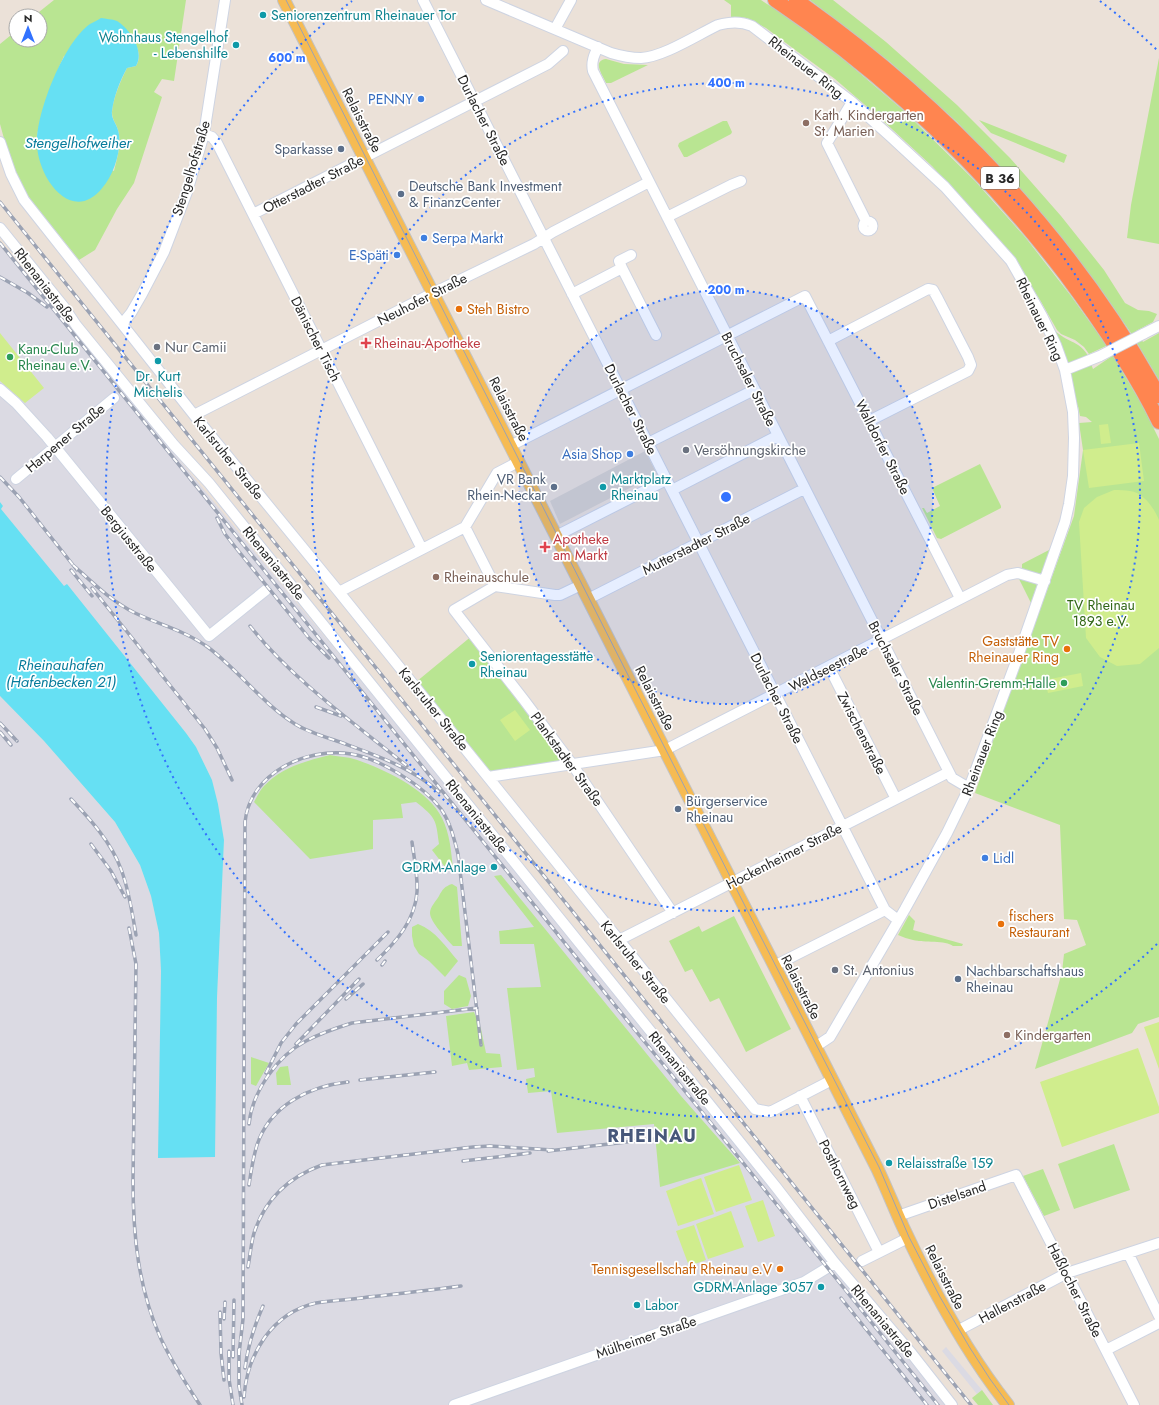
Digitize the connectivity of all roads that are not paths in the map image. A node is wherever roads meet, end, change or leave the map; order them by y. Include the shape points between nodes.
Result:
1 (225, 0) edge
2 (284, 0) edge
3 (423, 0) edge
4 (486, 0) edge
5 (572, 0) edge
6 (775, 0) edge
7 (796, 0) edge
8 (555, 29) junction
9 (598, 47) junction
10 (563, 51) dead end
11 (474, 102) junction
12 (852, 102) junction
13 (204, 134) junction
14 (0, 142) edge
15 (364, 158) junction
16 (649, 182) junction
17 (741, 182) dead end
18 (254, 214) junction
19 (667, 217) junction
20 (866, 221) dead end
21 (0, 228) edge
22 (544, 238) junction
23 (631, 255) dead end
24 (622, 268) junction
25 (433, 294) junction
26 (572, 294) junction
27 (122, 324) junction
28 (1159, 326) edge
29 (656, 335) dead end
30 (727, 336) junction
31 (828, 341) junction
32 (322, 350) junction
33 (1065, 370) junction
34 (0, 389) edge
35 (621, 390) junction
36 (754, 390) junction
37 (1159, 396) edge
38 (114, 398) dead end
39 (194, 414) junction
40 (869, 421) junction
41 (1159, 422) edge
42 (777, 436) junction
43 (648, 443) junction
44 (510, 446) junction
45 (55, 447) junction
46 (518, 462) junction
47 (16, 479) dead end
48 (666, 480) junction
49 (804, 489) junction
50 (672, 490) junction
51 (465, 527) junction
52 (556, 536) junction
53 (698, 543) junction
54 (422, 549) junction
55 (1045, 581) junction
56 (580, 585) junction
57 (495, 586) junction
58 (266, 590) dead end
59 (339, 592) junction
60 (960, 598) junction
61 (588, 599) junction
62 (881, 639) junction
63 (829, 667) junction
64 (776, 694) junction
65 (664, 750) junction
66 (572, 764) junction
67 (949, 772) junction
68 (488, 777) junction
69 (969, 788) junction
70 (896, 799) junction
71 (842, 826) junction
72 (732, 883) junction
73 (885, 910) junction
74 (673, 912) junction
75 (898, 920) junction
76 (619, 940) junction
77 (774, 966) junction
78 (815, 1047) junction
79 (832, 1080) junction
80 (800, 1096) junction
81 (1016, 1175) joint
82 (898, 1216) junction
83 (908, 1238) junction
84 (1159, 1243) edge
85 (879, 1252) junction
86 (1128, 1253) junction
87 (834, 1262) junction
88 (862, 1262) dead end
89 (1067, 1273) junction
90 (1159, 1316) edge
91 (1159, 1323) edge
92 (957, 1331) junction
93 (1106, 1350) junction
94 (454, 1405) edge
95 (952, 1405) edge
96 (1008, 1405) edge
97 (1134, 1405) edge

1 - 13 street, Stengelhofstraße
2 - 15 main road, Relaisstraße
3 - 11 street, Durlacher Straße
4 - 8 street, Rheinauer Ring
5 - 8 street
6 - 41 highway, B 36 via 827,36 899,96 992,187 1042,245 1090,308 1132,373
7 - 37 highway, B 36 via 855,43 908,88 1001,179 1034,216 1098,298
8 - 9 street, Rheinauer Ring
9 - 12 street, Rheinauer Ring via 624,57 642,58 663,53 718,25 727,22 744,23 758,30
9 - 16 street, Bruchsaler Straße via 593,71
10 - 11 street, Otterstadter Straße via 548,64
11 - 15 street, Otterstadter Straße
11 - 22 street, Durlacher Straße
12 - 20 street via 827,143
12 - 33 street, Rheinauer Ring via 944,187 1010,261 1042,316
13 - 18 street, Dänischer Tisch via 212,137 217,143
13 - 27 street, Stengelhofstraße via 187,192 164,252 131,313
14 - 27 street, Karlsruher Straße via 11,174 24,200
15 - 18 street, Otterstadter Straße
15 - 25 main road, Relaisstraße
16 - 19 street, Bruchsaler Straße
16 - 22 street, Neuhofer Straße
17 - 19 street
18 - 32 street, Dänischer Tisch
19 - 30 street, Bruchsaler Straße
21 - 87 street, Rhenaniastraße via 142,406 205,478 289,582 772,1181
22 - 25 street, Neuhofer Straße
22 - 26 street, Durlacher Straße
23 - 24 street via 619,261
24 - 26 street
24 - 29 street
25 - 32 street, Neuhofer Straße
25 - 44 main road, Relaisstraße
26 - 35 street, Durlacher Straße
27 - 39 street, Karlsruher Straße
28 - 33 street, bridge via 1100,356
30 - 31 street, Walldorfer Straße via 805,296
30 - 35 street
30 - 36 street, Bruchsaler Straße
31 - 40 street, Walldorfer Straße
31 - 40 street via 928,289 933,290 962,344 971,365 968,371
32 - 39 street, Neuhofer Straße
32 - 54 street, Dänischer Tisch
33 - 55 street, Rheinauer Ring via 1072,404 1073,476 1065,522
34 - 45 street, Bergiusstraße
35 - 43 street, Durlacher Straße
35 - 44 street
36 - 42 street, Bruchsaler Straße
36 - 43 street
38 - 45 street, Harpener Straße
39 - 59 street, Karlsruher Straße
40 - 60 street, Walldorfer Straße
42 - 49 street, Bruchsaler Straße
42 - 50 street
43 - 48 street, Durlacher Straße
44 - 46 main road, Relaisstraße
45 - 47 street, Harpener Straße
45 - 58 street, Bergiusstraße via 209,636
46 - 51 street via 497,473
46 - 52 main road, Relaisstraße via 546,507
48 - 50 street, Durlacher Straße
48 - 52 street
49 - 53 street, Mutterstadter Straße
49 - 62 street, Bruchsaler Straße
50 - 53 street, Durlacher Straße
51 - 54 street
51 - 57 street
52 - 56 main road, Relaisstraße
53 - 61 street, Mutterstadter Straße
53 - 64 street, Durlacher Straße
54 - 59 street
55 - 60 street, Waldseestraße via 1018,573 1011,574
55 - 69 street, Rheinauer Ring
56 - 57 street via 560,595
56 - 61 main road, Relaisstraße
57 - 66 street, Plankstadter Straße via 454,610
59 - 68 street, Karlsruher Straße
60 - 62 street, Waldseestraße
61 - 65 main road, Relaisstraße
62 - 63 street, Waldseestraße
62 - 67 street, Bruchsaler Straße
63 - 64 street, Waldseestraße
63 - 70 street, Zwischenstraße
64 - 65 street, Waldseestraße
64 - 71 street, Durlacher Straße
65 - 66 street, Waldseestraße
65 - 72 main road, Relaisstraße
66 - 68 street, Waldseestraße
66 - 74 street, Plankstadter Straße
67 - 69 street, Bruchsaler Straße via 952,778
67 - 70 street, Hockenheimer Straße
68 - 76 street, Karlsruher Straße
69 - 75 street, Rheinauer Ring via 948,833
70 - 71 street, Hockenheimer Straße
71 - 72 street, Hockenheimer Straße
71 - 73 street, Durlacher Straße
72 - 74 street, Hockenheimer Straße
72 - 77 main road, Relaisstraße
73 - 75 street, Durlacher Straße
73 - 77 street
74 - 76 street, Hockenheimer Straße
75 - 78 street, Rheinauer Ring via 830,1037
76 - 80 street, Karlsruher Straße via 755,1109 770,1112
77 - 78 main road, Relaisstraße
78 - 79 main road, Relaisstraße
79 - 80 street, Karlsruher Straße
79 - 82 main road, Relaisstraße
80 - 85 street, Posthornweg
81 - 82 street, Distelsand
81 - 89 street, Haßlocher Straße
82 - 83 main road, Relaisstraße
83 - 85 street
83 - 92 main road, Relaisstraße
84 - 86 street, Hallenstraße
85 - 88 street
86 - 89 street, Hallenstraße
86 - 90 street
87 - 94 street, Mülheimer Straße via 804,1282
87 - 95 street, Rhenaniastraße
89 - 92 street, Hallenstraße
89 - 93 street, Haßlocher Straße
91 - 93 street
92 - 96 main road, Relaisstraße
93 - 97 street, Haßlocher Straße

